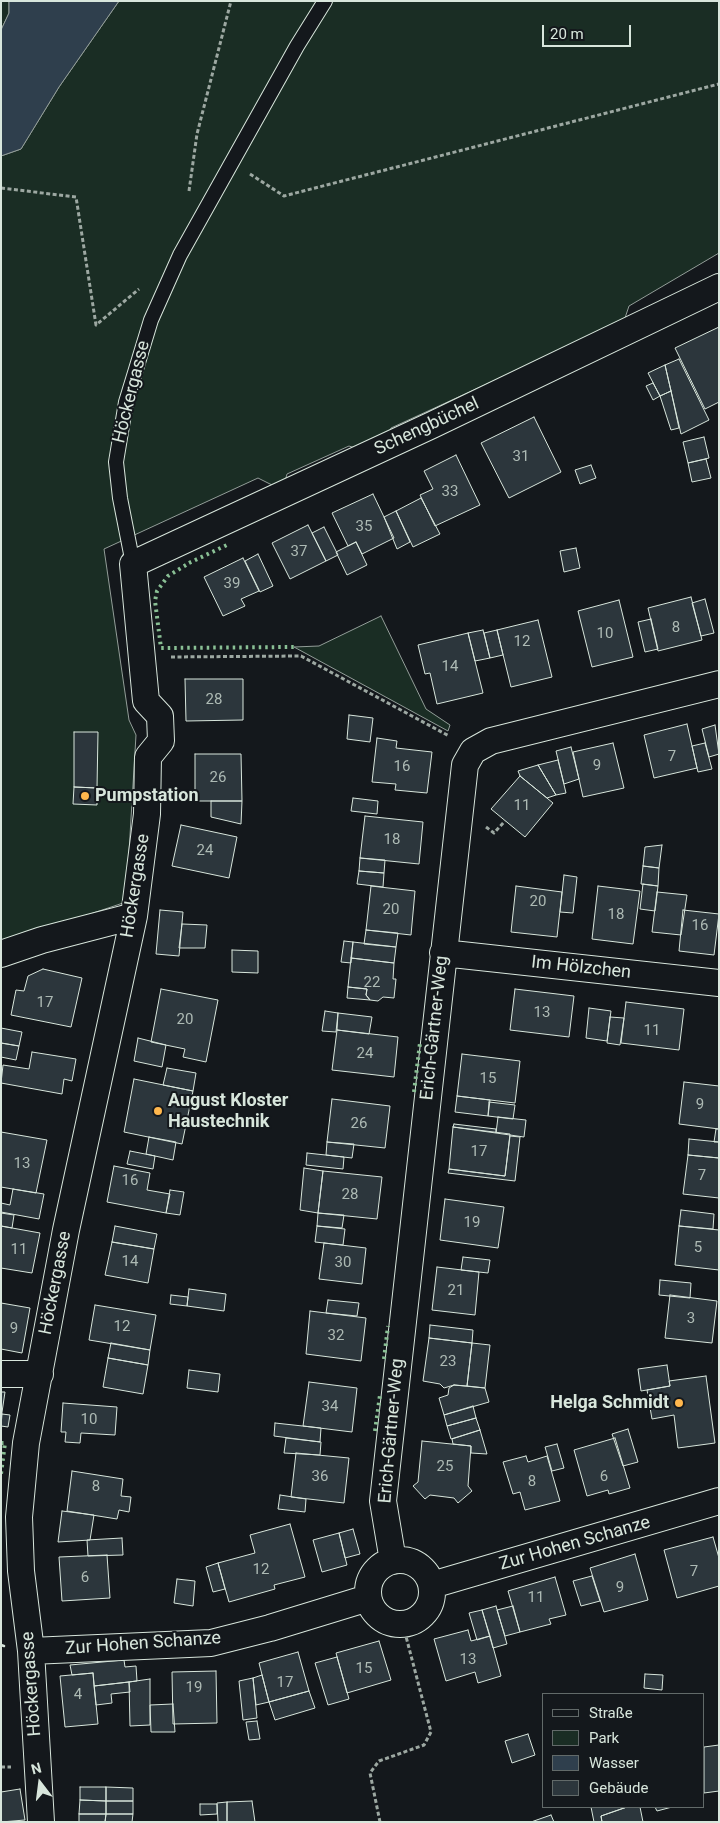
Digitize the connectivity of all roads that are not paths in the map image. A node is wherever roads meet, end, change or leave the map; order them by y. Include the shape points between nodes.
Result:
1 (326, 1) edge
2 (719, 287) edge
3 (133, 564) junction
4 (719, 684) edge
5 (134, 916) junction
6 (443, 953) junction
7 (1, 954) edge
8 (719, 983) edge
9 (1, 1374) edge
10 (40, 1374) junction
11 (719, 1501) edge
12 (393, 1561) junction
13 (432, 1585) junction
14 (368, 1598) junction
15 (31, 1650) junction
16 (41, 1822) edge

1 - 3 lane, Höckergasse via 297,46 180,255 150,320 126,402 116,462
2 - 3 street, Schengbüchel
3 - 5 street, Höckergasse via 146,701 160,716 161,741 148,757 147,814
4 - 6 street, Erich-Gärtner-Weg via 513,734 473,751 465,765
5 - 7 street
5 - 10 street, Höckergasse via 88,1126
6 - 8 street, Im Hölzchen
6 - 12 street, Erich-Gärtner-Weg via 383,1501
9 - 10 street
10 - 15 street, Höckergasse via 26,1443 19,1517 21,1572
11 - 13 street, Zur Hohen Schanze
12 - 13 street via 414,1563
12 - 14 street via 372,1576
13 - 14 street via 432,1599 426,1611 417,1620 403,1624 383,1620
14 - 15 street, Zur Hohen Schanze via 211,1643
15 - 16 street, Höckergasse

